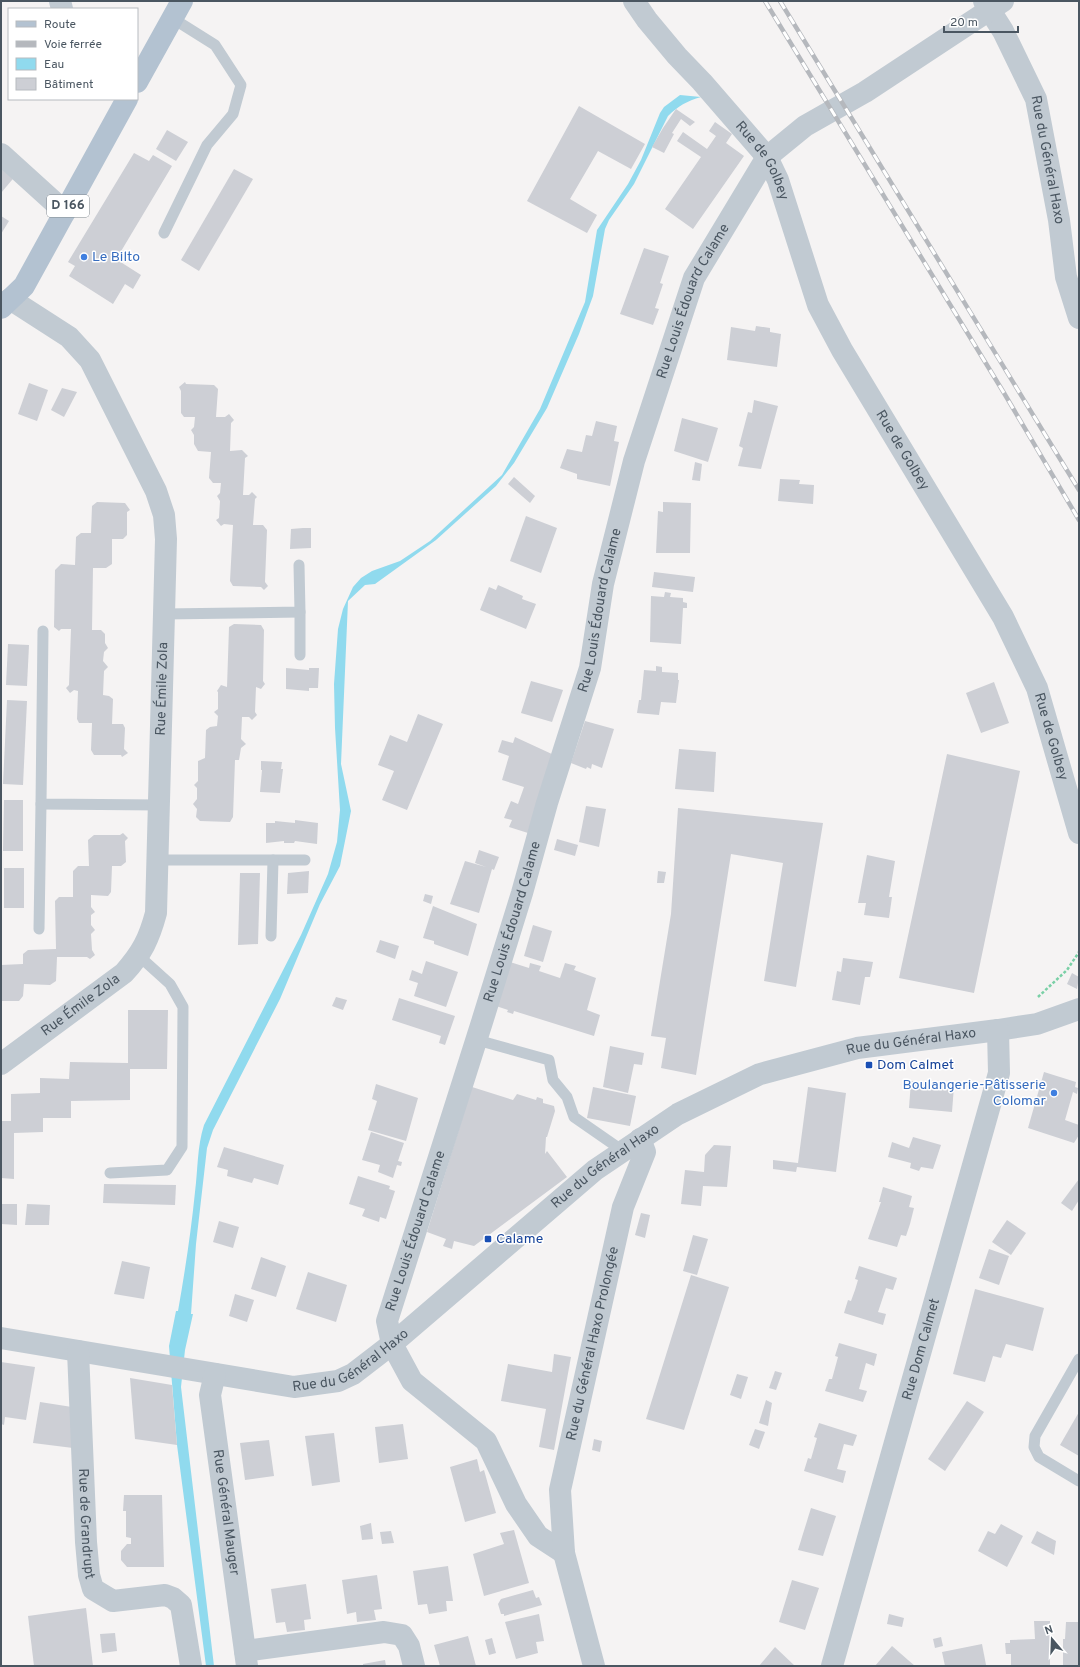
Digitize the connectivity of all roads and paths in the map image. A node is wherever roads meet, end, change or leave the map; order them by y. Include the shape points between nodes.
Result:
1 (634, 1) edge
2 (993, 4) edge
3 (177, 10) edge
4 (138, 80) edge
5 (126, 100) edge
6 (1, 154) edge
7 (767, 157) junction
8 (65, 212) junction
9 (164, 233) dead end
10 (5, 304) edge
11 (1079, 318) edge
12 (299, 565) dead end
13 (300, 612) junction
14 (164, 614) junction
15 (43, 630) dead end
16 (300, 655) dead end
17 (41, 804) junction
18 (159, 805) junction
19 (1079, 833) edge
20 (157, 860) junction
21 (273, 860) junction
22 (305, 860) dead end
23 (39, 929) dead end
24 (271, 936) dead end
25 (1079, 952) edge
26 (139, 956) junction
27 (1079, 1009) edge
28 (1037, 1024) junction
29 (998, 1030) junction
30 (477, 1040) junction
31 (1, 1064) edge
32 (640, 1139) junction
33 (622, 1151) junction
34 (110, 1173) dead end
35 (1, 1338) edge
36 (392, 1344) junction
37 (78, 1351) junction
38 (1079, 1359) edge
39 (215, 1374) junction
40 (1079, 1481) edge
41 (564, 1552) junction
42 (246, 1659) edge
43 (191, 1666) edge
44 (414, 1666) edge
45 (594, 1666) edge
46 (832, 1666) edge

1 - 7 street, Rue de Golbey via 677,56
2 - 7 street, Rue Louis Édouard Calame via 865,92 806,126
2 - 11 street, Rue du Général Haxo via 1036,99 1059,220 1066,277
3 - 4 main road
3 - 9 lane via 215,46 241,85 232,114 207,146
5 - 8 main road, D 166
6 - 8 street
7 - 19 street, Rue de Golbey via 778,180 818,305 842,350 1003,617 1037,688
7 - 30 street, Rue Louis Édouard Calame via 694,278 663,369 634,461 603,584 590,668 546,803 522,893
8 - 10 main road, D 166 via 24,286
10 - 14 street, Rue Émile Zola via 69,337 90,360 156,491 164,515
12 - 13 lane
13 - 14 lane
13 - 16 lane
14 - 18 street, Rue Émile Zola
15 - 17 lane
17 - 18 lane
17 - 23 lane
18 - 20 street, Rue Émile Zola
20 - 21 lane
20 - 26 street, Rue Émile Zola via 156,913 150,935
21 - 22 lane
21 - 24 lane
25 - 28 path via 1067,970 1034,1001
26 - 31 street, Rue Émile Zola via 124,973
26 - 34 lane via 170,984 183,1007 182,1147 167,1170
27 - 28 street, Rue du Général Haxo
28 - 29 street, Rue du Général Haxo
29 - 32 street, Rue du Général Haxo via 857,1048 760,1074 678,1114
29 - 46 street, Rue Dom Calmet via 999,1073
30 - 33 lane via 549,1060 553,1080 567,1097 574,1117
30 - 36 street, Rue Louis Édouard Calame via 387,1321
32 - 33 street, Rue du Général Haxo
32 - 41 street, Rue du Général Haxo Prolongée via 645,1152 623,1207 560,1490
33 - 36 street, Rue du Général Haxo via 595,1170
35 - 37 street
36 - 39 street, Rue du Général Haxo via 353,1374 338,1381 294,1387
36 - 41 street via 412,1381 486,1441 516,1504 538,1536
37 - 39 street, Rue du Général Haxo
37 - 43 street, Rue de Grandrupt via 86,1542 93,1589 113,1601 165,1595 173,1598 181,1605
38 - 40 lane via 1035,1436 1034,1447 1039,1457
39 - 42 street, Rue Général Mauger via 210,1395
41 - 45 street, Rue du Général Haxo Prolongée
42 - 44 street, Rue Général Mauger via 384,1632 402,1635 409,1646

